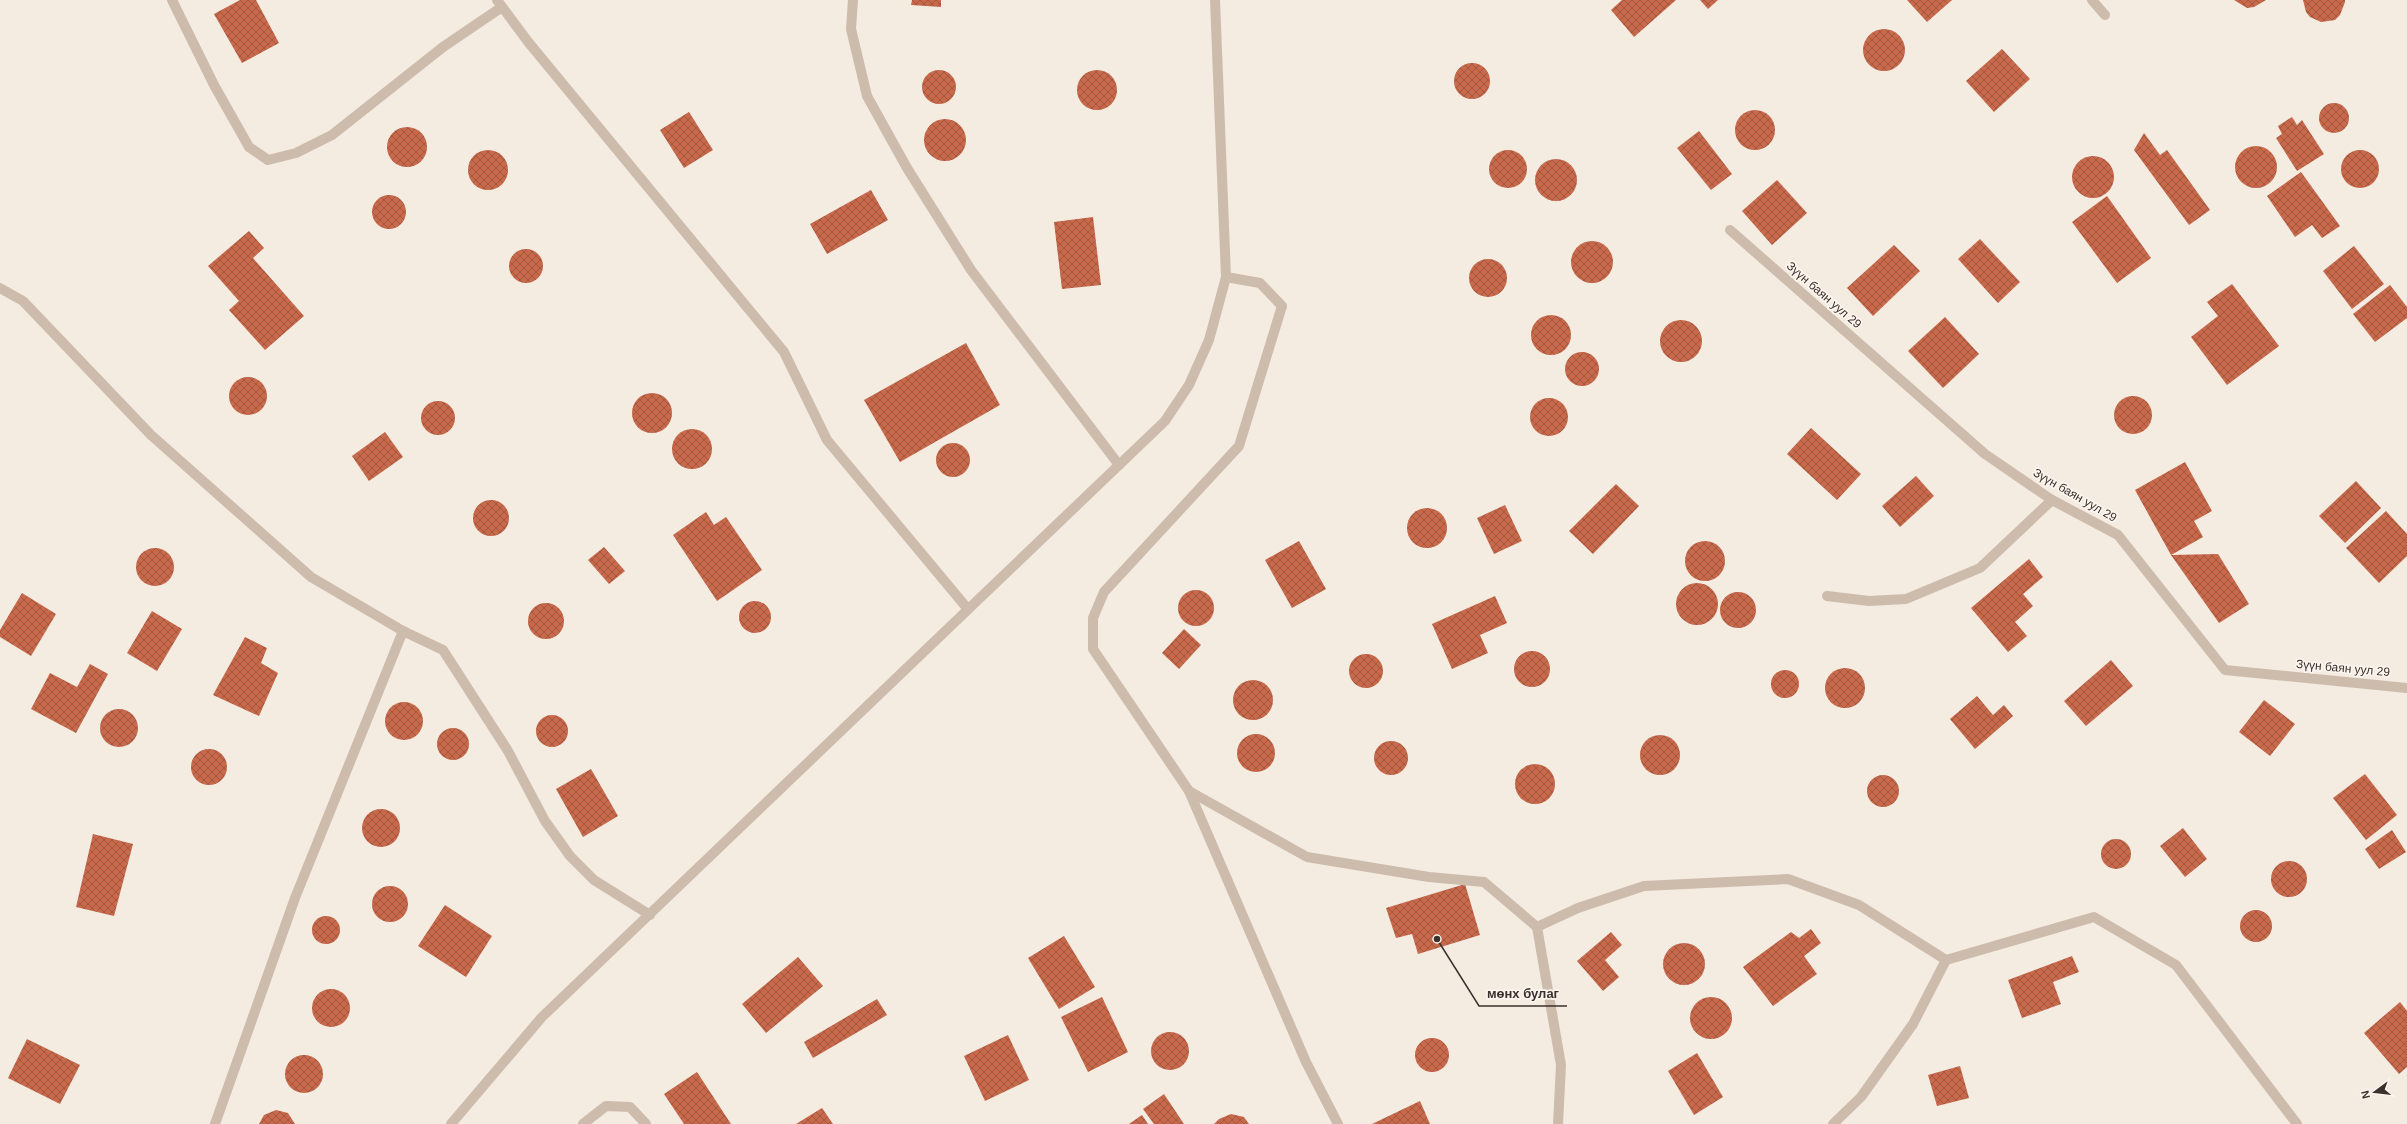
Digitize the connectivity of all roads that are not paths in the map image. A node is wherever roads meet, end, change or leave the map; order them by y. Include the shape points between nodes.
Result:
1 (172, 0) edge
2 (853, 0) edge
3 (1215, 0) edge
4 (2092, 0) edge
5 (500, 3) edge
6 (2105, 15) dead end
7 (1730, 230) dead end
8 (1226, 277) junction
9 (0, 288) edge
10 (1119, 465) junction
11 (2052, 500) junction
12 (1827, 596) dead end
13 (967, 608) junction
14 (403, 631) junction
15 (2407, 688) edge
16 (1190, 791) junction
17 (650, 915) junction
18 (1537, 927) junction
19 (1946, 960) junction
20 (215, 1124) edge
21 (451, 1124) edge
22 (583, 1124) edge
23 (646, 1124) edge
24 (1338, 1124) edge
25 (1558, 1124) edge
26 (1833, 1124) edge
27 (2297, 1124) edge

1 - 5 street via 214,85 249,147 268,160 296,153 332,135
2 - 10 street via 851,29 867,96 906,168 971,270
3 - 8 street
4 - 6 street
5 - 13 street via 529,44 784,352 827,440
7 - 11 street, Зүүн баян уул 29 via 1985,454
8 - 10 street via 1209,340 1189,385 1165,421
8 - 16 street via 1260,283 1282,306 1238,446 1104,592 1093,618 1093,649
9 - 14 street via 23,301 151,435 311,577
10 - 13 street
11 - 12 street via 1974,571 1906,599 1869,601
11 - 15 street, Зүүн баян уул 29 via 2118,535 2224,670
13 - 17 street
14 - 17 street via 443,650 508,751 545,821 570,856 594,880
14 - 20 street via 295,898
16 - 18 street via 1307,857 1429,877 1484,882
16 - 24 street via 1306,1062
17 - 21 street via 542,1018
18 - 19 street via 1578,908 1644,886 1788,880 1859,905
18 - 25 street via 1561,1065
19 - 26 street via 1908,1030 1861,1097
19 - 27 street via 2094,918 2176,965
22 - 23 street via 606,1106 630,1106

